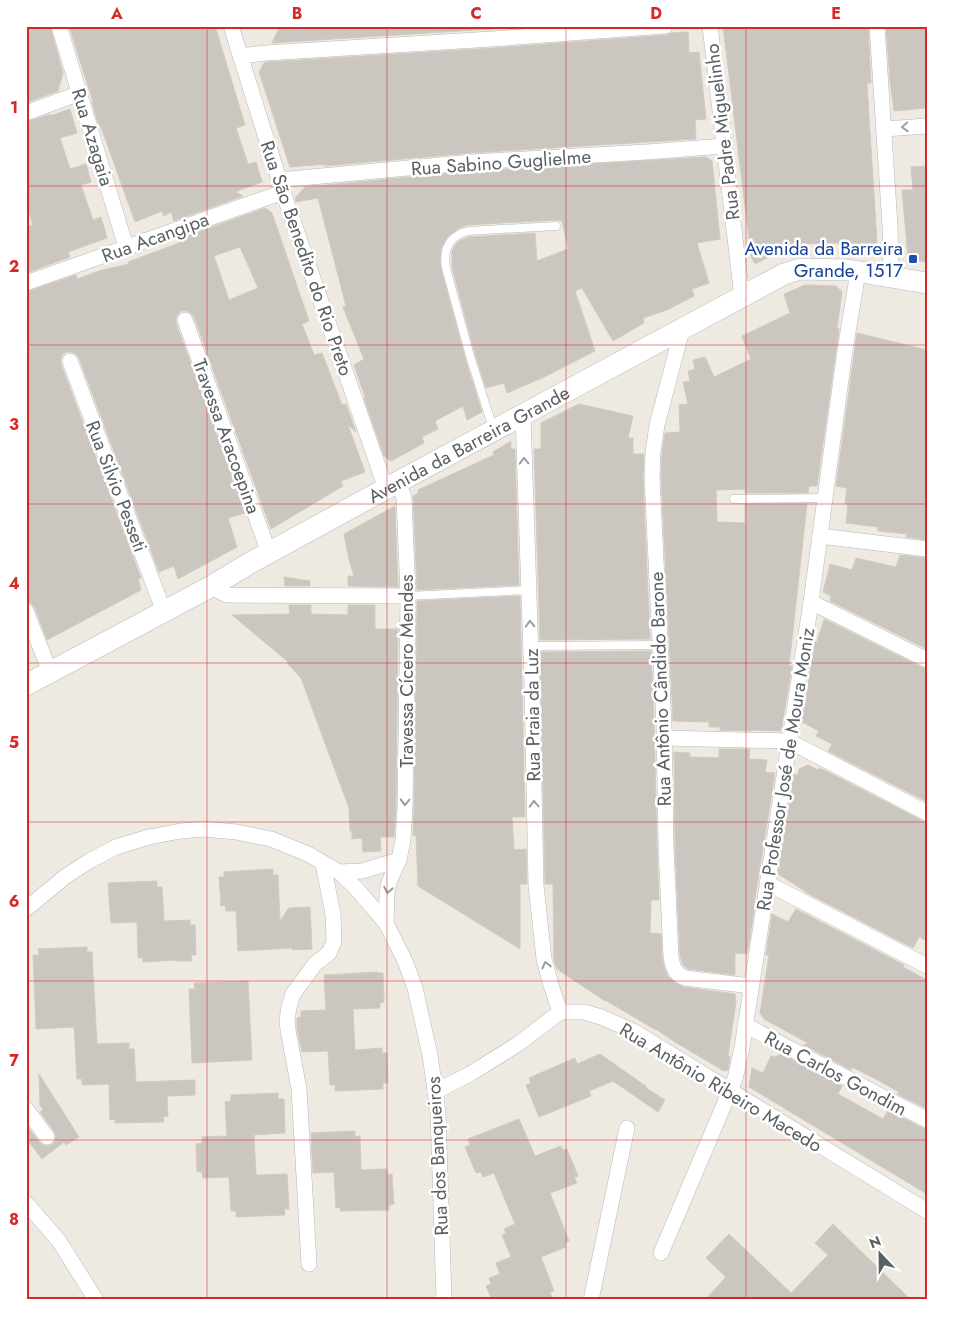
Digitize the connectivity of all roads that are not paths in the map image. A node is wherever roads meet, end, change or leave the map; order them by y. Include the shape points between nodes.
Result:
1 (60, 26) edge
2 (231, 26) edge
3 (665, 26) edge
4 (710, 26) edge
5 (877, 26) edge
6 (240, 56) junction
7 (80, 93) junction
8 (26, 113) edge
9 (927, 126) edge
10 (884, 129) junction
11 (724, 146) junction
12 (281, 186) junction
13 (556, 226) dead end
14 (126, 247) junction
15 (858, 272) junction
16 (891, 276) junction
17 (26, 283) edge
18 (927, 283) edge
19 (742, 297) junction
20 (186, 320) dead end
21 (682, 330) junction
22 (70, 361) dead end
23 (523, 415) junction
24 (494, 430) junction
25 (392, 486) junction
26 (824, 498) junction
27 (734, 499) dead end
28 (820, 536) junction
29 (927, 549) edge
30 (269, 553) junction
31 (210, 587) junction
32 (529, 590) junction
33 (408, 596) junction
34 (811, 602) junction
35 (26, 611) edge
36 (164, 612) junction
37 (659, 645) junction
38 (531, 646) junction
39 (927, 660) edge
40 (50, 672) junction
41 (26, 685) edge
42 (664, 738) junction
43 (789, 741) junction
44 (927, 813) edge
45 (399, 860) junction
46 (323, 864) junction
47 (339, 872) junction
48 (767, 883) junction
49 (26, 909) edge
50 (386, 922) junction
51 (927, 966) edge
52 (751, 986) junction
53 (560, 1012) junction
54 (745, 1025) junction
55 (730, 1091) junction
56 (435, 1092) junction
57 (26, 1109) edge
58 (927, 1120) edge
59 (627, 1128) dead end
60 (48, 1137) dead end
61 (26, 1203) edge
62 (927, 1210) edge
63 (661, 1253) dead end
64 (309, 1264) dead end
65 (96, 1300) edge
66 (444, 1300) edge
67 (591, 1300) edge

1 - 7 street, Rua Azagaia
2 - 6 street, Rua São Benedito do Rio Preto
3 - 6 street
4 - 11 street, Rua Padre Miguelinho
5 - 10 street
6 - 12 street, Rua São Benedito do Rio Preto
7 - 8 street
7 - 14 street, Rua Azagaia
9 -> 10 street
10 - 16 street
11 - 12 street, Rua Sabino Guglielme via 472,162
11 - 19 street, Rua Padre Miguelinho
12 - 14 street, Rua Acangipa
12 - 25 street, Rua São Benedito do Rio Preto
13 - 24 lane via 468,231 458,234 446,249 448,276
14 - 17 street, Rua Acangipa
15 - 16 main road, Avenida da Barreira Grande
15 - 19 main road, Avenida da Barreira Grande via 800,269
15 - 26 street, Rua Professor José de Moura Moniz
16 - 18 main road, Avenida da Barreira Grande
19 - 21 main road, Avenida da Barreira Grande
20 - 30 street, Travessa Aracoepina
21 - 23 main road, Avenida da Barreira Grande
21 - 37 street, Rua Antônio Cândido Barone via 653,452
22 - 36 street, Rua Silvio Pesseti
23 - 24 main road, Avenida da Barreira Grande
32 -> 23 street, Rua Praia da Luz
24 - 25 main road, Avenida da Barreira Grande
25 - 30 main road, Avenida da Barreira Grande
25 - 33 street, Travessa Cícero Mendes via 404,498
26 - 27 lane
26 - 28 street, Rua Professor José de Moura Moniz
28 - 29 street
28 - 34 street, Rua Professor José de Moura Moniz
30 - 31 main road, Avenida da Barreira Grande
31 - 33 street via 227,595
31 - 36 main road, Avenida da Barreira Grande
32 - 33 lane
38 -> 32 street, Rua Praia da Luz
33 -> 45 street, Travessa Cícero Mendes via 405,806
34 - 39 street
34 - 43 street, Rua Professor José de Moura Moniz
35 - 40 street
36 - 40 main road, Avenida da Barreira Grande
37 - 38 lane
37 - 42 street, Rua Antônio Cândido Barone
53 -> 38 street, Rua Praia da Luz via 544,959 536,885
40 - 41 main road, Avenida da Barreira Grande
42 - 43 street
42 - 52 street, Rua Antônio Cândido Barone via 667,884 674,970 685,978
43 - 44 street
43 - 48 street, Rua Professor José de Moura Moniz
45 - 47 street via 362,871
45 -> 50 street, Travessa Cícero Mendes via 389,882
46 - 47 street, Rua dos Banqueiros
46 - 49 street, Rua dos Banqueiros via 308,854 271,839 203,829 181,831 116,847 66,876
46 - 64 street via 333,914 334,942 293,994 287,1020 299,1089
47 - 50 street, Rua dos Banqueiros
48 - 51 street
48 - 52 street, Rua Professor José de Moura Moniz
50 - 56 street, Rua dos Banqueiros via 415,988
52 - 54 street, Rua Professor José de Moura Moniz
53 - 55 street, Rua Antônio Ribeiro Macedo via 584,1012 634,1032
53 - 56 street via 518,1044
54 - 55 street, Rua Professor José de Moura Moniz
54 - 58 street, Rua Carlos Gondim
55 - 62 street, Rua Antônio Ribeiro Macedo
55 - 63 street, Rua Professor José de Moura Moniz
56 - 66 street, Rua dos Banqueiros
57 - 60 street
59 - 67 street
61 - 65 street via 59,1241

